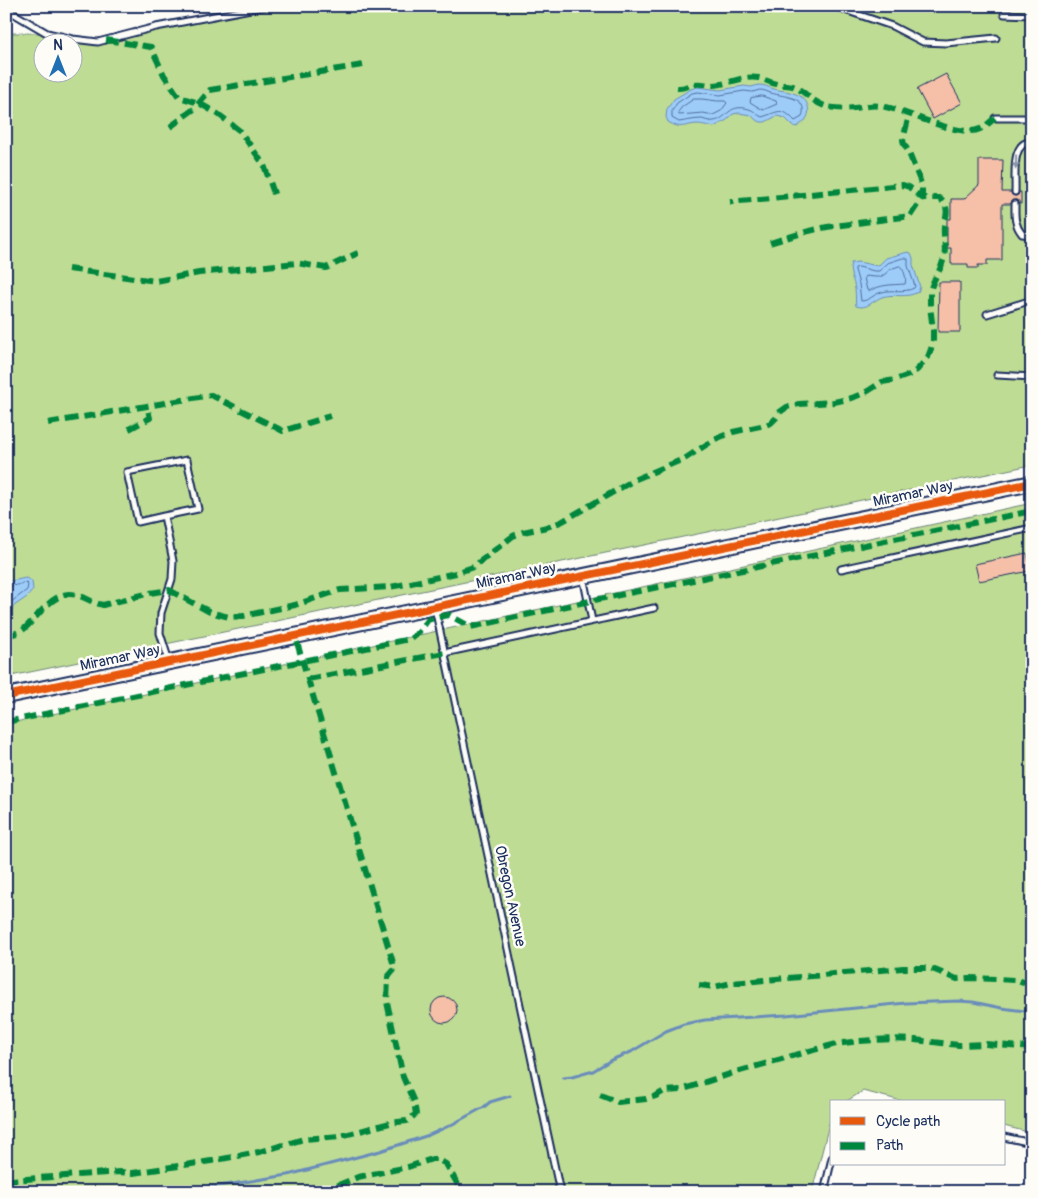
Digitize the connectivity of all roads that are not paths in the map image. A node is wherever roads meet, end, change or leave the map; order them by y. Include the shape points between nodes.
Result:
1 (267, 6) edge
2 (833, 6) edge
3 (6, 9) edge
4 (1004, 14) dead end
5 (1032, 15) edge
6 (996, 38) dead end
7 (995, 118) dead end
8 (1032, 118) edge
9 (1032, 142) edge
10 (1016, 192) dead end
11 (1015, 204) dead end
12 (1032, 235) edge
13 (1032, 300) edge
14 (987, 314) dead end
15 (996, 375) dead end
16 (1032, 378) edge
17 (1032, 483) edge
18 (164, 516) junction
19 (1032, 528) edge
20 (841, 569) dead end
21 (583, 576) junction
22 (434, 606) junction
23 (654, 608) dead end
24 (592, 621) junction
25 (444, 653) junction
26 (169, 662) junction
27 (6, 696) edge
28 (1006, 1137) edge
29 (1032, 1143) edge
30 (830, 1166) edge
31 (560, 1192) edge
32 (824, 1192) edge

1 - 3 lane via 156,27 98,42 47,33
2 - 6 lane via 892,26 923,42
4 - 5 lane
7 - 8 lane
9 -> 10 lane via 1020,146 1016,154
11 - 12 lane via 1018,228 1022,234
13 - 14 lane
15 - 16 lane
17 - 21 street, Miramar Way
18 - 18 lane via 198,509 187,460 127,472 138,522
18 - 26 lane via 173,561 172,579 161,613 160,633
19 - 20 lane
21 - 22 street, Miramar Way
21 - 24 lane
22 - 25 lane, Obregon Avenue
22 - 26 street, Miramar Way
23 - 24 lane
24 - 25 lane
25 - 31 lane, Obregon Avenue
26 - 27 street, Miramar Way
28 - 29 lane
30 - 32 lane

